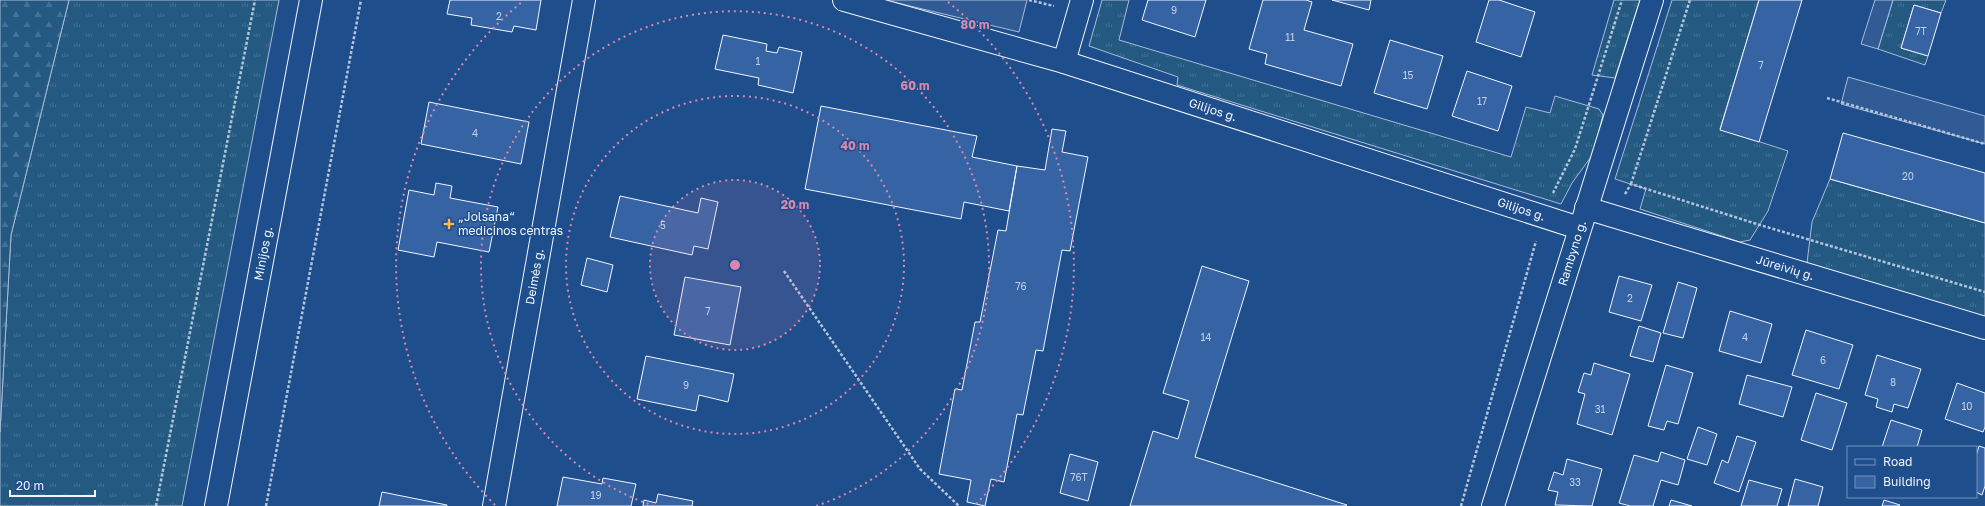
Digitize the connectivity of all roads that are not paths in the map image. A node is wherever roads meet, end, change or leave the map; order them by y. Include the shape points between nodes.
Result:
1 (311, 0) edge
2 (584, 0) edge
3 (844, 0) edge
4 (1082, 0) edge
5 (1652, 0) edge
6 (1064, 62) junction
7 (1586, 208) junction
8 (1579, 228) junction
9 (1985, 328) edge
10 (216, 506) edge
11 (494, 506) edge
12 (1493, 506) edge

1 - 10 street, Minijos g.
2 - 11 street, Deimės g.
3 - 6 street, Gilijos g.
4 - 6 street
5 - 7 street, Rambyno g.
6 - 8 street, Gilijos g.
7 - 8 street, Rambyno g.
7 - 9 street, Jūreivių g.
8 - 12 street, Rambyno g.

